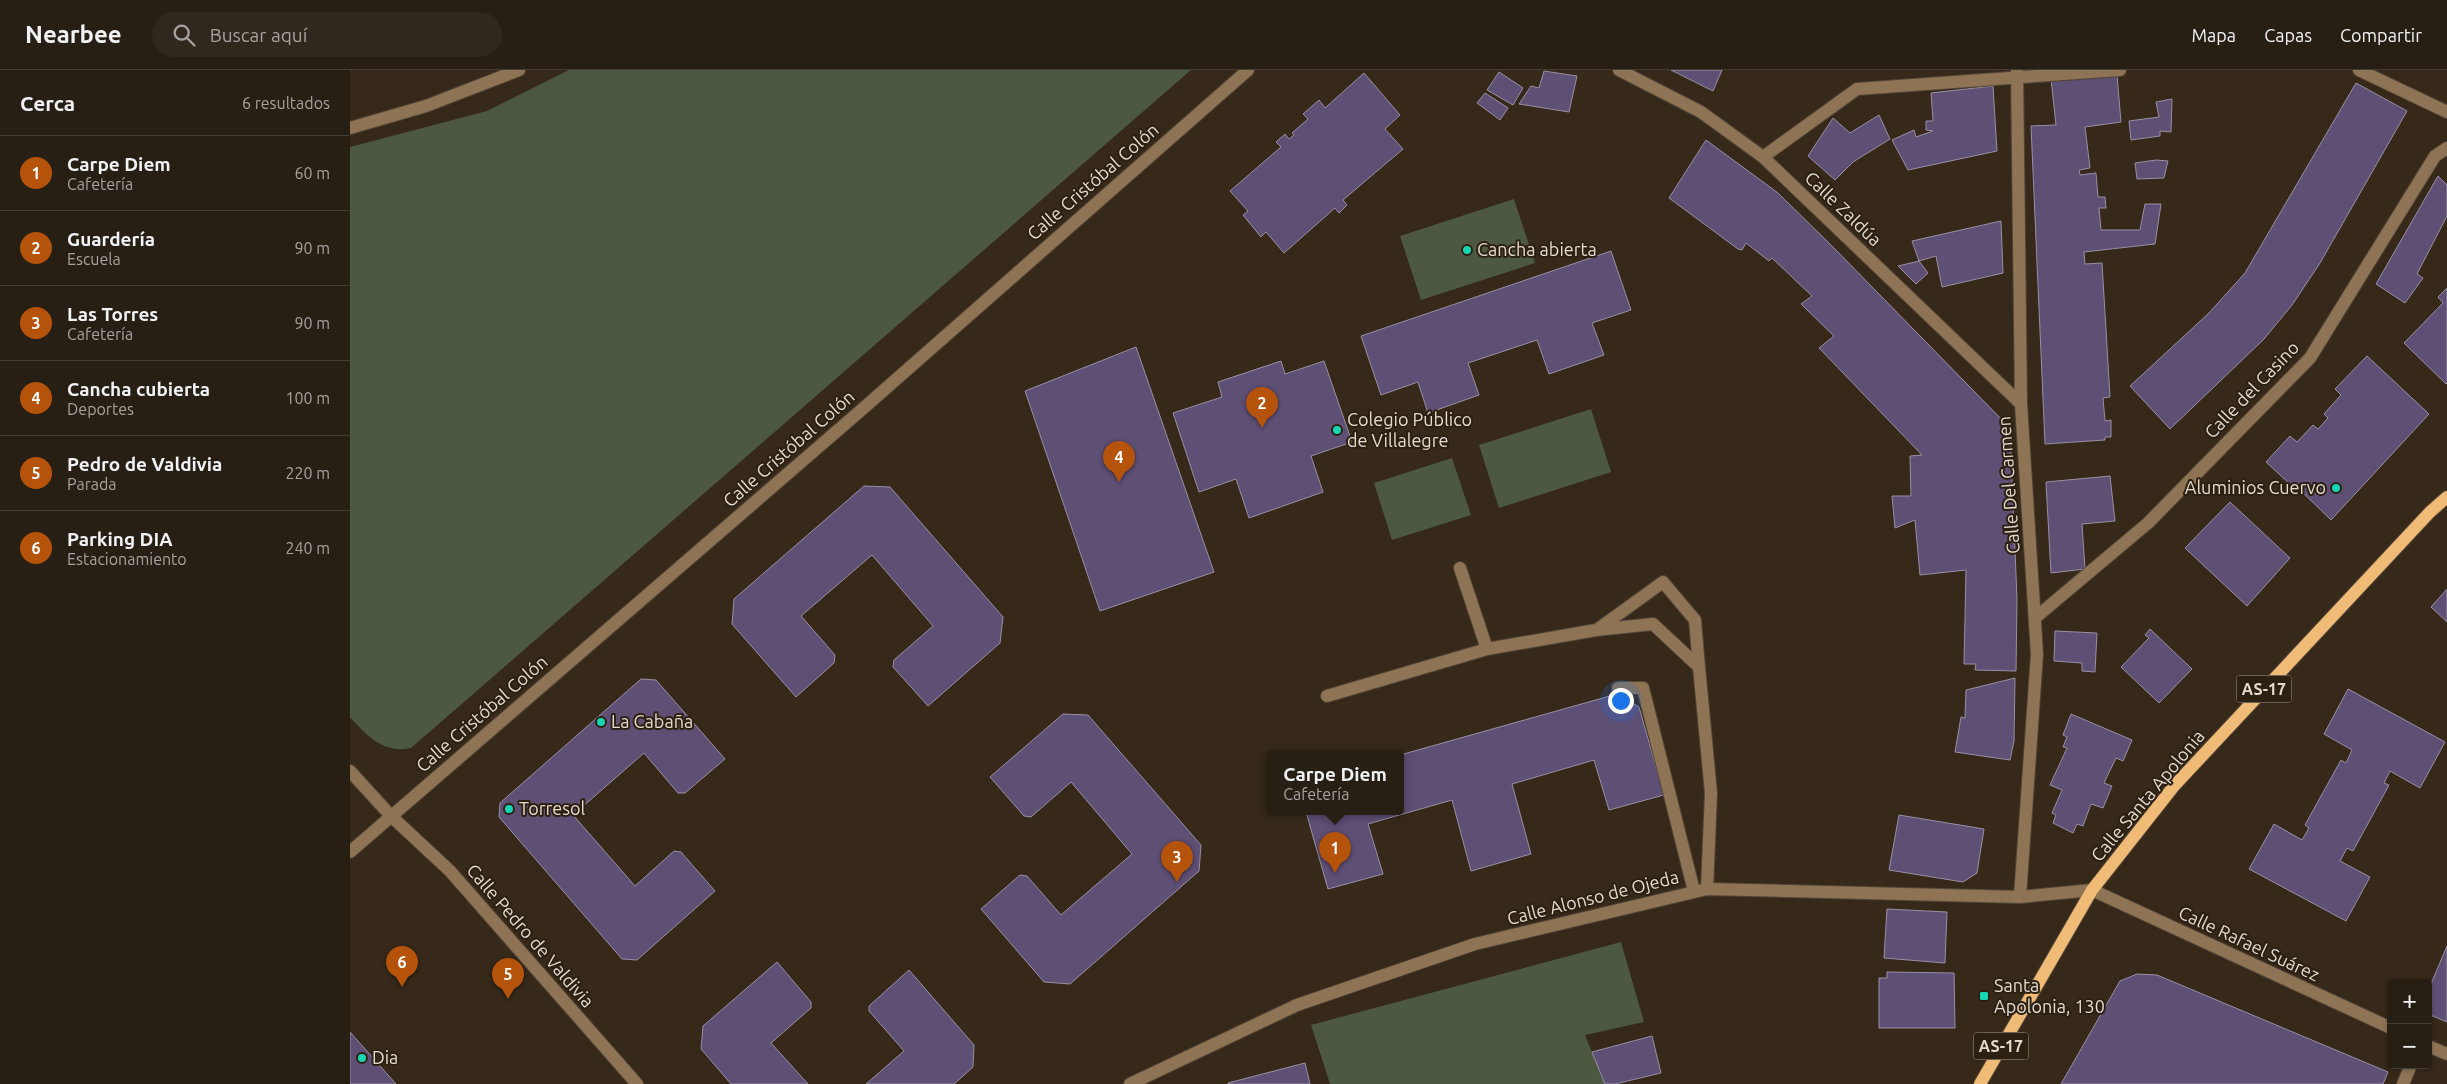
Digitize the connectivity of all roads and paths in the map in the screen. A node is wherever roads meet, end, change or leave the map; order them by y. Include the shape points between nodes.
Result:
1 (519, 70) edge
2 (1248, 70) edge
3 (1619, 70) edge
4 (2120, 70) edge
5 (2359, 70) edge
6 (2017, 74) edge
7 (2447, 112) edge
8 (350, 128) edge
9 (2447, 148) edge
10 (1763, 157) junction
11 (2021, 404) junction
12 (2447, 497) edge
13 (1460, 568) dead end
14 (2035, 618) junction
15 (1596, 630) junction
16 (1487, 649) junction
17 (1698, 667) junction
18 (1618, 688) dead end
19 (1327, 696) dead end
20 (350, 771) edge
21 (391, 816) junction
22 (350, 852) edge
23 (1707, 889) junction
24 (2092, 890) junction
25 (1694, 891) junction
26 (2020, 897) junction
27 (2387, 1026) edge
28 (2432, 1048) edge
29 (2447, 1054) edge
30 (2410, 1069) edge
31 (637, 1084) edge
32 (1130, 1084) edge
33 (1980, 1084) edge
34 (2404, 1084) edge

1 - 8 street via 426,106
2 - 21 street, Calle Cristóbal Colón via 866,406
3 - 10 street, Calle Zaldúa via 1701,112
4 - 6 street
5 - 7 street
6 - 10 street via 1857,89
6 - 11 street, Calle Del Carmen
9 - 14 street, Calle del Casino via 2435,156 2310,358 2148,523
10 - 11 street, Calle Zaldúa
11 - 14 street, Calle Del Carmen
12 - 24 main road, Calle Santa Apolonia / AS-17 via 2174,786
13 - 16 street
14 - 26 street, Calle Del Carmen via 2037,654
15 - 16 street
15 - 17 street via 1653,624
15 - 17 street via 1663,582 1694,620
16 - 19 street
17 - 23 street via 1710,793
18 - 25 street via 1643,688
20 - 21 street, Calle Pedro de Valdivia
21 - 22 street, Calle Cristóbal Colón
21 - 31 street, Calle Pedro de Valdivia via 450,871
23 - 25 street, Calle Alonso de Ojeda
23 - 26 street, Calle Alonso de Ojeda
24 - 26 street, Calle Alonso de Ojeda
24 - 27 street, Calle Rafael Suárez
24 - 33 main road, Calle Santa Apolonia / AS-17
25 - 32 street, Calle Alonso de Ojeda via 1466,947 1297,1005
28 - 29 street
30 - 34 street

